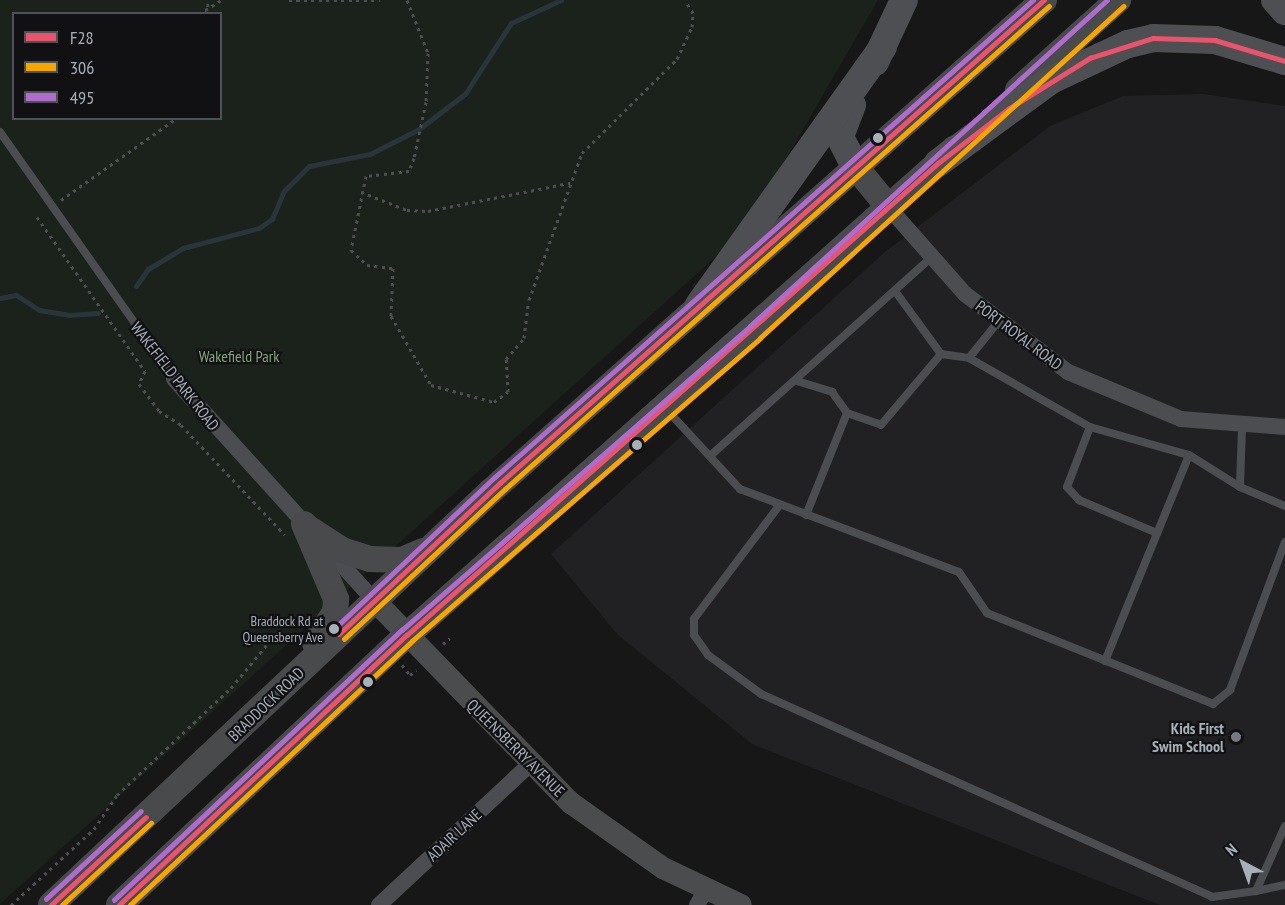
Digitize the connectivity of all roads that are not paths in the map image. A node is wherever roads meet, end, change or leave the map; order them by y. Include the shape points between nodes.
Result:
1 (904, 0) edge
2 (1044, 0) edge
3 (1118, 0) edge
4 (1275, 0) edge
5 (1285, 11) edge
6 (883, 47) junction
7 (1285, 61) edge
8 (0, 132) edge
9 (938, 163) junction
10 (854, 165) junction
11 (890, 209) junction
12 (932, 257) junction
13 (895, 291) junction
14 (699, 304) junction
15 (997, 323) junction
16 (941, 354) junction
17 (969, 358) junction
18 (174, 379) joint
19 (797, 381) junction
20 (666, 408) junction
21 (847, 413) junction
22 (1090, 427) junction
23 (1242, 427) junction
24 (1285, 427) edge
25 (1190, 455) junction
26 (710, 456) junction
27 (1240, 487) junction
28 (1285, 506) edge
29 (778, 507) junction
30 (806, 515) junction
31 (295, 531) junction
32 (1157, 533) junction
33 (1285, 542) edge
34 (434, 544) junction
35 (374, 600) junction
36 (407, 636) junction
37 (1105, 661) junction
38 (288, 682) junction
39 (529, 765) junction
40 (1285, 826) edge
41 (1285, 885) edge
42 (1256, 891) junction
43 (701, 898) edge
44 (51, 905) edge
45 (119, 905) edge
46 (379, 905) edge
47 (741, 905) edge

1 - 6 highway
2 - 10 main road, BRADDOCK ROAD
3 - 9 main road
4 - 5 highway
6 - 10 highway via 842,121 843,151
6 - 14 highway
7 - 9 highway via 1215,40 1164,38 1128,44 1051,80
8 - 18 lane, WAKEFIELD PARK ROAD
9 - 11 main road
10 - 11 main road
10 - 14 main road, BRADDOCK ROAD
11 - 12 street, PORT ROYAL ROAD
11 - 20 main road
12 - 13 lane
12 - 15 street, PORT ROYAL ROAD
13 - 16 lane
13 - 19 lane
14 - 34 main road, BRADDOCK ROAD
15 - 17 lane
15 - 23 street, PORT ROYAL ROAD via 1105,392 1181,419
16 - 17 lane
16 - 21 lane via 881,425
17 - 22 lane
18 - 31 street, WAKEFIELD PARK ROAD
19 - 21 lane via 832,392
19 - 26 lane
20 - 26 lane
20 - 36 main road
21 - 30 lane
22 - 25 lane
22 - 32 lane via 1067,487 1079,500
23 - 24 street, PORT ROYAL ROAD
23 - 27 lane
25 - 27 lane
25 - 32 lane
26 - 29 lane via 740,489
27 - 28 lane
29 - 30 lane
29 - 42 lane via 694,620 693,635 708,655 761,693 881,752 1212,897
30 - 37 lane via 959,572 987,613
31 - 34 main road via 370,560 402,560
31 - 35 street, WAKEFIELD PARK ROAD
31 - 38 main road via 328,572 335,612
32 - 37 lane
33 - 37 lane via 1222,700 1206,702
34 - 35 main road, BRADDOCK ROAD
35 - 36 street, QUEENSBERRY AVENUE
35 - 38 main road, BRADDOCK ROAD
36 - 39 street, QUEENSBERRY AVENUE
36 - 45 main road
38 - 44 main road, BRADDOCK ROAD
39 - 43 street, QUEENSBERRY AVENUE via 616,837
39 - 46 street, ADAIR LANE
40 - 42 lane
41 - 42 lane
43 - 47 street, QUEENSBERRY AVENUE

